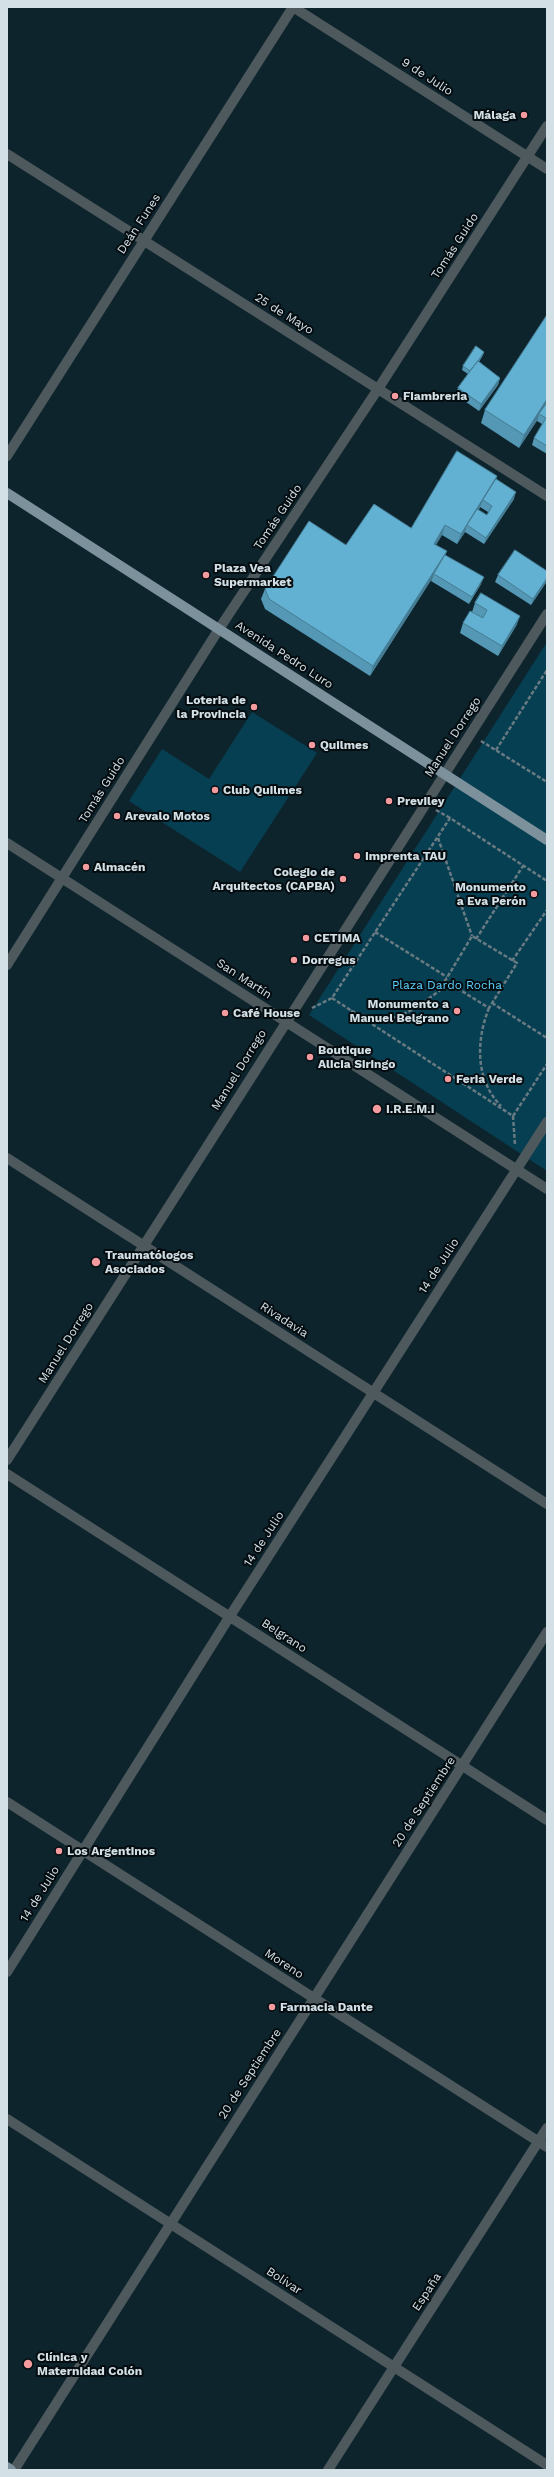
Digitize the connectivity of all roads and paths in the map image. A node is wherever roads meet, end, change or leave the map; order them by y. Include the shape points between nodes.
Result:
1 (293, 7) edge
2 (547, 126) edge
3 (7, 154) edge
4 (527, 157) junction
5 (547, 170) edge
6 (144, 241) junction
7 (378, 389) junction
8 (7, 456) edge
9 (7, 493) edge
10 (547, 496) edge
11 (547, 614) edge
12 (219, 629) junction
13 (547, 670) edge
14 (471, 734) junction
15 (496, 750) junction
16 (445, 774) junction
17 (547, 782) edge
18 (438, 837) junction
19 (547, 840) edge
20 (7, 843) edge
21 (523, 866) junction
22 (62, 878) junction
23 (547, 882) edge
24 (547, 910) edge
25 (375, 932) junction
26 (472, 936) junction
27 (476, 939) junction
28 (512, 961) junction
29 (7, 965) edge
30 (447, 977) junction
31 (444, 980) junction
32 (492, 1003) junction
33 (489, 1008) junction
34 (351, 1011) junction
35 (286, 1021) junction
36 (547, 1038) edge
37 (547, 1064) edge
38 (504, 1110) junction
39 (513, 1116) junction
40 (547, 1122) edge
41 (515, 1146) dead end
42 (7, 1158) edge
43 (516, 1169) junction
44 (547, 1189) edge
45 (143, 1246) junction
46 (373, 1393) junction
47 (7, 1460) edge
48 (7, 1474) edge
49 (547, 1504) edge
50 (230, 1616) junction
51 (547, 1632) edge
52 (463, 1765) junction
53 (7, 1802) edge
54 (547, 1820) edge
55 (83, 1850) junction
56 (7, 1972) edge
57 (314, 1998) junction
58 (7, 2119) edge
59 (547, 2128) edge
60 (538, 2141) junction
61 (547, 2147) edge
62 (170, 2223) junction
63 (394, 2367) junction
64 (547, 2465) edge
65 (7, 2468) edge
66 (12, 2470) edge
67 (328, 2470) edge

1 - 4 street, 9 de Julio
1 - 6 street, Deán Funes
2 - 4 street, Tomás Guido
3 - 6 street, 25 de Mayo
4 - 5 street, 9 de Julio
4 - 7 street, Tomás Guido
6 - 7 street, 25 de Mayo
6 - 8 street, Deán Funes
7 - 10 street, 25 de Mayo
7 - 12 street, Tomás Guido
9 - 12 main road, Avenida Pedro Luro
11 - 14 street, Manuel Dorrego
12 - 16 main road, Avenida Pedro Luro
12 - 22 street, Tomás Guido
13 - 15 path
14 - 15 path
14 - 16 street, Manuel Dorrego
15 - 17 path
16 - 19 main road, Avenida Pedro Luro
16 - 35 street, Manuel Dorrego
18 - 21 path via 450,818
18 - 25 path
18 - 26 path
20 - 22 street, San Martín
21 - 23 path
21 - 27 path
22 - 29 street, Tomás Guido
22 - 35 street, San Martín
24 - 28 path
25 - 30 path
25 - 34 path via 332,998
26 - 27 path
26 - 30 path
27 - 28 path
28 - 32 path via 517,963
30 - 31 path
31 - 33 path
31 - 34 path via 439,991 416,1008 398,1017 375,1018
32 - 33 path
32 - 36 path
33 - 38 path via 482,1031 481,1069 486,1086
34 - 38 path
35 - 43 street, San Martín
35 - 45 street, Manuel Dorrego
37 - 39 path
38 - 39 path
39 - 41 path
40 - 43 street, 14 de Julio
42 - 45 street, Rivadavia
43 - 44 street, San Martín
43 - 46 street, 14 de Julio
45 - 46 street, Rivadavia
45 - 47 street, Manuel Dorrego
46 - 49 street, Rivadavia
46 - 50 street, 14 de Julio
48 - 50 street, Belgrano
50 - 52 street, Belgrano
50 - 55 street, 14 de Julio
51 - 52 street, 20 de Septiembre
52 - 54 street, Belgrano
52 - 57 street, 20 de Septiembre
53 - 55 street, Moreno
55 - 56 street, 14 de Julio
55 - 57 street, Moreno
57 - 60 street, Moreno
57 - 62 street, 20 de Septiembre
58 - 62 street, Bolívar
59 - 60 street, España
60 - 61 street, Moreno
60 - 63 street, España
62 - 63 street, Bolívar
62 - 66 street, 20 de Septiembre
63 - 64 street, Bolívar
63 - 67 street, España
65 - 66 main road

